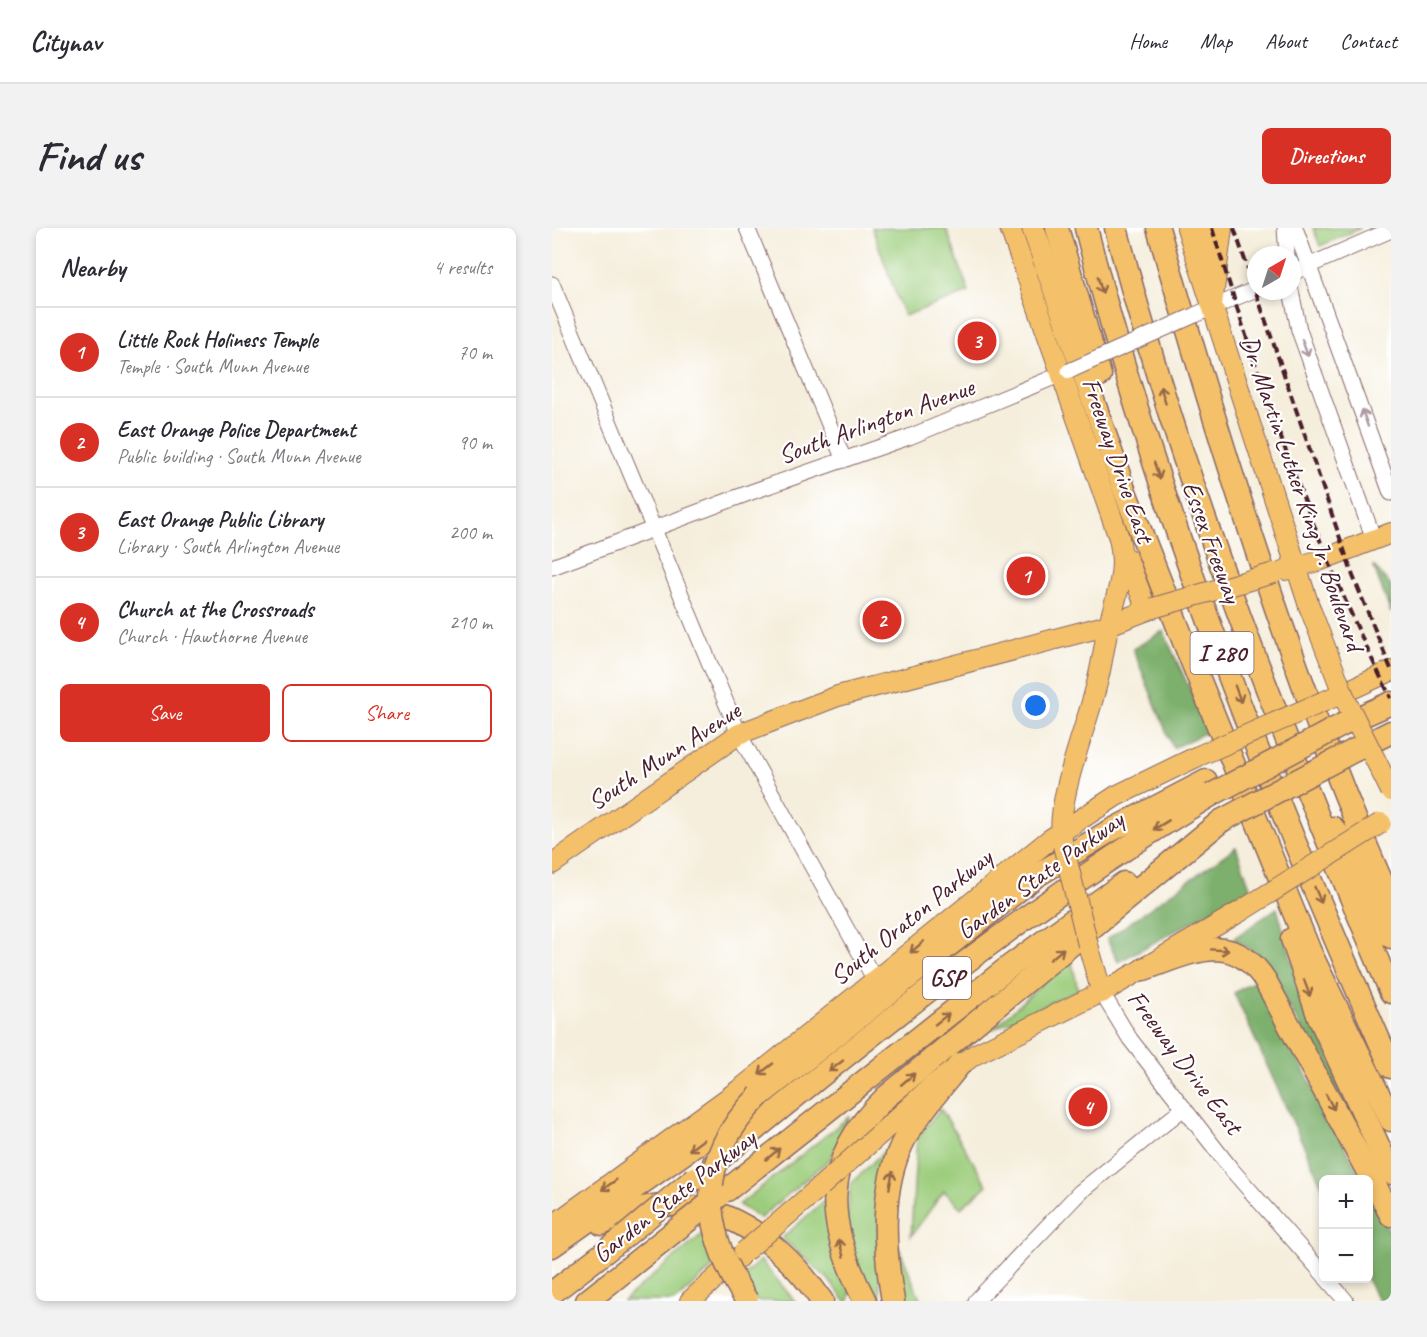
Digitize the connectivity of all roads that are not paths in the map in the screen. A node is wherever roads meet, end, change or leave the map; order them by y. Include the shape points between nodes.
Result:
1 (747, 228) edge
2 (1010, 228) edge
3 (1033, 228) edge
4 (1057, 228) edge
5 (1086, 228) edge
6 (1116, 228) edge
7 (1158, 228) edge
8 (1187, 228) edge
9 (1203, 228) edge
10 (1222, 228) edge
11 (1285, 228) edge
12 (1295, 228) edge
13 (1391, 230) edge
14 (1286, 246) edge
15 (1310, 265) junction
16 (1198, 267) junction
17 (1301, 269) edge
18 (552, 284) edge
19 (1247, 293) edge
20 (1293, 300) edge
21 (1203, 312) junction
22 (1065, 373) junction
23 (844, 460) junction
24 (1391, 493) edge
25 (655, 528) junction
26 (1382, 536) edge
27 (1119, 538) junction
28 (552, 567) edge
29 (1296, 567) junction
30 (1150, 609) junction
31 (1109, 625) junction
32 (1182, 637) junction
33 (1391, 671) edge
34 (1391, 703) edge
35 (1391, 732) edge
36 (740, 734) junction
37 (1208, 788) junction
38 (1391, 791) edge
39 (1311, 801) junction
40 (1355, 814) junction
41 (1221, 821) junction
42 (1386, 821) edge
43 (1261, 831) junction
44 (1062, 838) junction
45 (552, 864) edge
46 (1391, 885) edge
47 (1391, 903) edge
48 (1391, 937) edge
49 (1144, 969) junction
50 (876, 981) junction
51 (1391, 992) edge
52 (1102, 993) junction
53 (960, 1064) junction
54 (1391, 1067) edge
55 (759, 1096) junction
56 (1184, 1108) junction
57 (1391, 1120) edge
58 (1391, 1173) edge
59 (1391, 1215) edge
60 (552, 1226) edge
61 (552, 1246) edge
62 (552, 1260) edge
63 (1319, 1270) edge
64 (1330, 1283) edge
65 (552, 1293) edge
66 (587, 1301) edge
67 (690, 1301) edge
68 (747, 1301) edge
69 (822, 1301) edge
70 (865, 1301) edge
71 (893, 1301) edge
72 (976, 1301) edge
73 (1346, 1301) edge

1 - 23 street
2 - 22 main road, Freeway Drive East
3 - 32 highway via 1124,489
4 - 32 highway
5 -> 54 highway, Essex Freeway / I 280 via 1138,414 1195,581 1289,825
39 -> 6 highway, Essex Freeway / I 280 via 1208,530 1165,400
7 - 40 highway via 1256,553
8 - 16 main road
9 - 16 main road, Dr. Martin Luther King Jr. Boulevard
10 - 21 main road, Dr. Martin Luther King Jr. Boulevard
11 - 14 street
12 - 15 street
13 - 15 street
15 - 17 street
24 -> 15 street
16 - 21 main road, Dr. Martin Luther King Jr. Boulevard
18 - 25 street
19 - 21 street, South Arlington Avenue
20 -> 26 street via 1299,330
21 - 22 street, South Arlington Avenue, bridge
21 - 29 main road, Dr. Martin Luther King Jr. Boulevard
22 - 23 street, South Arlington Avenue via 931,429
22 - 27 main road, Freeway Drive East
23 - 25 street, South Arlington Avenue
25 - 28 street, South Arlington Avenue
25 - 36 street
26 - 29 main road, South Munn Avenue
27 - 30 main road
27 - 31 main road, Freeway Drive East via 1123,573
29 - 30 main road, South Munn Avenue, bridge
29 - 38 main road, Dr. Martin Luther King Jr. Boulevard, bridge via 1346,701
30 - 31 main road, South Munn Avenue
31 - 36 main road, South Munn Avenue via 838,696
31 - 44 main road, Freeway Drive East via 1097,687 1064,805
32 - 43 highway
33 - 44 main road, South Oraton Parkway, bridge via 1129,789
34 - 37 highway, bridge
35 - 41 highway, Garden State Parkway / GSP, bridge
36 - 45 main road, South Munn Avenue
36 - 50 street
37 - 55 highway via 1108,832 1036,876
37 -> 65 highway, Garden State Parkway / GSP, bridge via 1034,909
39 - 48 highway via 1351,850
39 - 51 highway, Essex Freeway / I 280
40 - 46 highway
40 - 47 highway
66 -> 41 highway, Garden State Parkway / GSP, bridge via 1046,938
70 -> 41 highway via 842,1253 835,1201 843,1160 867,1117 1051,959
42 - 49 main road, bridge
43 - 57 highway via 1314,960
43 -> 58 highway via 1306,986
44 -> 50 main road, South Oraton Parkway
44 - 52 main road, Freeway Drive East, bridge
49 - 52 main road
49 -> 59 highway via 1212,948 1233,951 1251,962 1265,980
50 -> 60 main road, South Oraton Parkway via 685,1132
52 - 53 main road via 1005,1038
52 - 56 street, Freeway Drive East via 1124,1030
53 - 67 main road, bridge
71 -> 53 highway via 886,1226 895,1163 910,1130
55 -> 61 highway, bridge
55 - 68 highway, bridge via 724,1144 714,1172 711,1198 721,1257
56 - 63 street, Freeway Drive East via 1244,1185
56 - 72 street via 1080,1192
62 - 69 highway via 592,1230 628,1212 664,1206 699,1208 724,1215 768,1241 794,1264
64 - 73 street, Freeway Drive East

